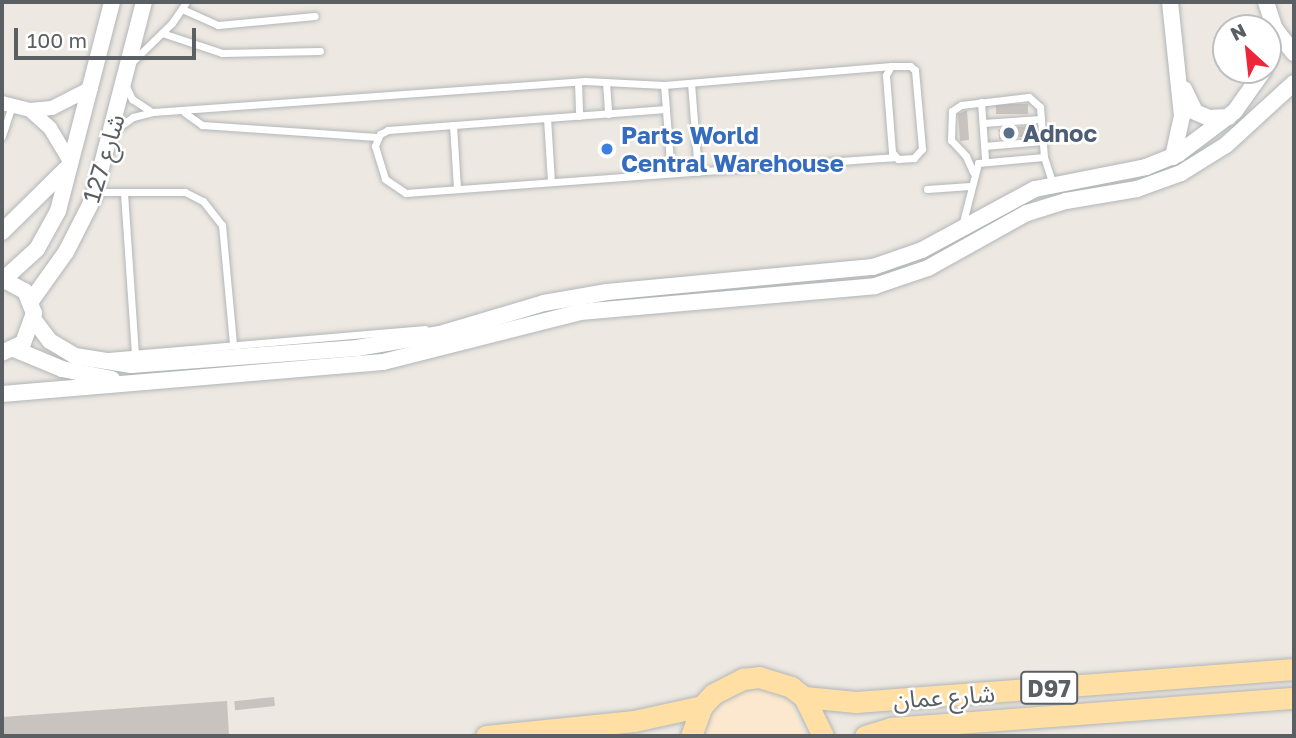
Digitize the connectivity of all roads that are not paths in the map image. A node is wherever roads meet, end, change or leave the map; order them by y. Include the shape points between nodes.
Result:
1 (144, 2) edge
2 (1170, 2) edge
3 (110, 3) edge
4 (184, 5) edge
5 (315, 16) dead end
6 (162, 33) junction
7 (1282, 38) edge
8 (320, 51) dead end
9 (1294, 53) edge
10 (1177, 63) junction
11 (130, 64) junction
12 (891, 66) junction
13 (578, 82) junction
14 (606, 82) junction
15 (691, 83) junction
16 (1294, 83) edge
17 (124, 84) junction
18 (1254, 84) edge
19 (664, 85) junction
20 (90, 88) junction
21 (981, 102) junction
22 (7, 105) edge
23 (666, 109) junction
24 (30, 110) junction
25 (153, 112) junction
26 (185, 113) junction
27 (608, 114) junction
28 (579, 116) junction
29 (1229, 117) junction
30 (547, 118) junction
31 (1041, 118) junction
32 (983, 123) junction
33 (453, 125) junction
34 (112, 133) junction
35 (2, 136) edge
36 (377, 137) junction
37 (1043, 141) junction
38 (984, 146) junction
39 (894, 157) junction
40 (1044, 157) junction
41 (1173, 157) junction
42 (985, 159) junction
43 (71, 163) junction
44 (698, 172) junction
45 (972, 172) junction
46 (671, 173) junction
47 (551, 182) junction
48 (1053, 184) junction
49 (970, 186) junction
50 (457, 189) junction
51 (927, 189) dead end
52 (95, 192) junction
53 (124, 193) junction
54 (962, 228) junction
55 (2, 232) edge
56 (3, 279) edge
57 (31, 301) junction
58 (34, 320) junction
59 (457, 329) junction
60 (233, 344) junction
61 (8, 351) edge
62 (135, 353) junction
63 (86, 360) junction
64 (141, 382) junction
65 (2, 394) edge
66 (1294, 669) edge
67 (804, 697) junction
68 (1294, 698) edge
69 (702, 706) junction
70 (486, 736) edge
71 (691, 736) edge
72 (823, 736) edge
73 (865, 736) edge

1 - 11 street, شارع 127
2 - 10 street
3 - 20 street, شارع 127
4 - 5 lane via 218,25
4 - 6 lane
6 - 8 lane via 222,53
6 - 11 lane
7 - 9 street
10 - 29 street via 1191,108 1209,118
10 - 41 street via 1182,116
11 - 17 street, شارع 127
12 - 15 lane
12 - 39 lane via 886,75
12 - 39 lane via 915,70 922,149 915,158
13 - 14 lane
13 - 26 lane
13 - 28 lane
14 - 19 lane
14 - 27 lane
15 - 19 lane
15 - 44 lane
16 - 64 street via 1226,145 1181,173 1137,189 1066,201 1027,214 928,268 884,284 605,309 529,323 383,362
17 - 25 lane via 132,99
17 - 34 street, شارع 127
18 - 29 street
19 - 23 lane
20 - 24 street via 63,105
20 - 43 street, شارع 127
21 - 31 lane via 1035,99
21 - 32 lane
21 - 45 lane via 957,106 950,118 951,140 967,156
22 - 24 street
22 - 35 lane
23 - 27 lane
23 - 46 lane
24 - 43 street via 50,128
25 - 26 lane
25 - 34 lane via 133,117
26 - 36 lane via 202,125
27 - 28 lane
28 - 30 lane
29 - 41 street
30 - 33 lane
30 - 47 lane
31 - 32 lane
31 - 37 lane
32 - 38 lane
33 - 36 lane via 388,130
33 - 50 lane
34 - 52 street, شارع 127
36 - 50 lane via 383,173 394,188 406,193
37 - 38 lane
37 - 40 lane
38 - 42 lane
39 - 44 lane
40 - 42 lane
40 - 48 lane
41 - 48 street via 1146,167
42 - 45 lane
43 - 55 street via 49,190
43 - 56 street, شارع 127 via 49,231
44 - 46 lane
45 - 49 lane
46 - 47 lane
47 - 50 lane
48 - 54 street via 1017,197
49 - 51 lane
49 - 54 lane
52 - 53 lane
52 - 57 street, شارع 127 via 66,253
53 - 60 lane via 190,192 217,217
53 - 62 lane
54 - 59 street via 908,256 853,271 607,292 534,306
56 - 57 street via 15,283
57 - 58 street
58 - 61 street via 29,335
58 - 63 street via 50,341
59 - 60 lane
59 - 63 street via 324,351 131,365
60 - 62 lane
61 - 64 street via 79,373
62 - 63 lane
64 - 65 street
66 - 67 main road, شارع عمان / D97 via 856,702
67 - 69 main road via 776,680 743,679 713,694
67 - 72 main road
68 - 73 main road, شارع عمان / D97 via 892,727
69 - 70 main road via 634,721
69 - 71 main road

